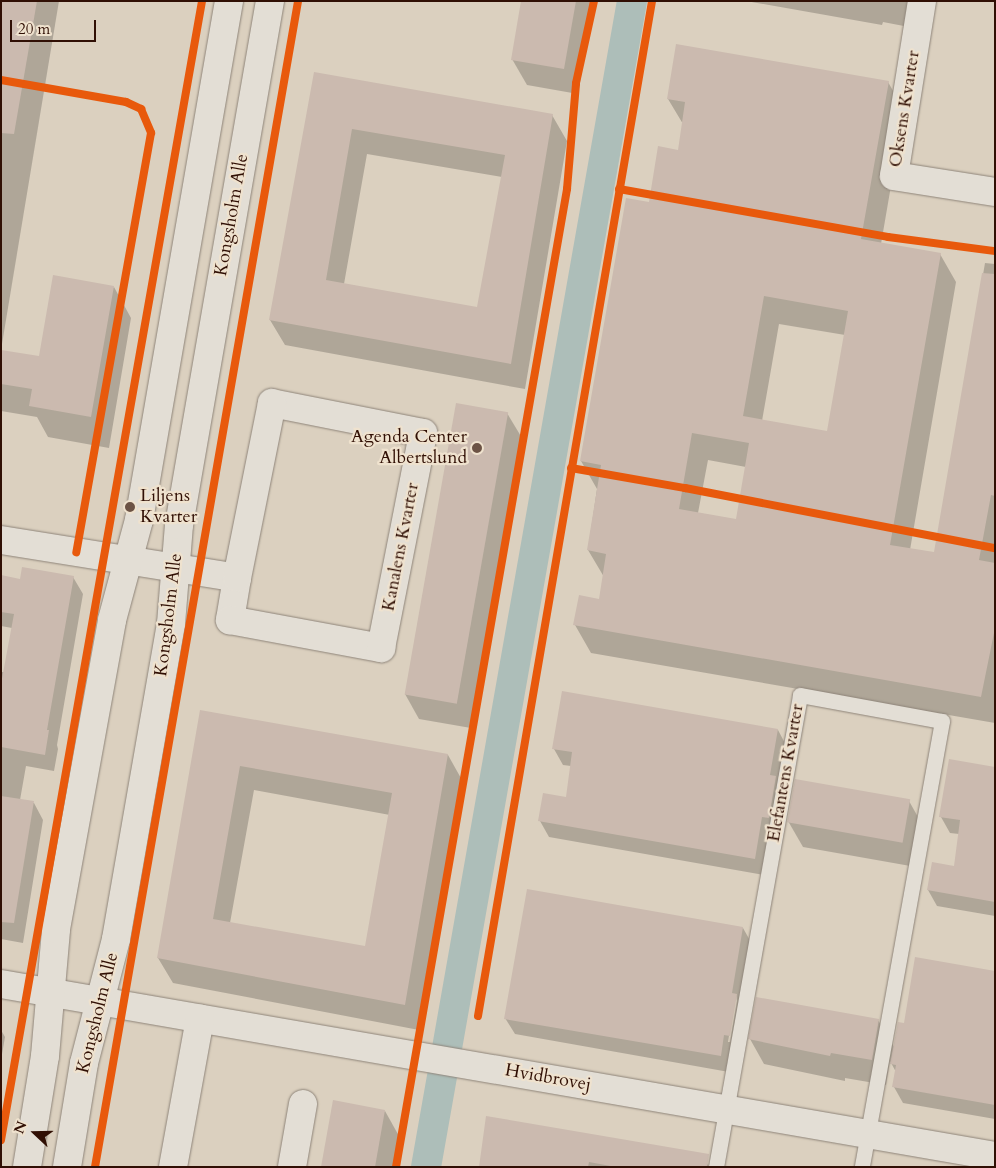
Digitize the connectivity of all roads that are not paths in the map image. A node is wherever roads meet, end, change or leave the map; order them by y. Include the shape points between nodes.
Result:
1 (229, 1) edge
2 (270, 1) edge
3 (922, 1) edge
4 (995, 192) edge
5 (1, 540) edge
6 (128, 560) junction
7 (176, 568) junction
8 (237, 578) junction
9 (1, 984) edge
10 (50, 993) junction
11 (100, 1002) junction
12 (200, 1018) junction
13 (303, 1104) dead end
14 (726, 1109) junction
15 (868, 1134) junction
16 (995, 1156) edge
17 (27, 1167) edge
18 (67, 1167) edge
19 (173, 1167) edge
20 (292, 1167) edge
21 (716, 1167) edge
22 (862, 1167) edge

1 - 6 street via 139,520
2 - 7 street, Kongsholm Alle via 179,525
3 - 4 street, Oksens Kvarter via 894,176
5 - 6 street
6 - 7 street
6 - 10 street via 112,620 56,929
7 - 8 street
7 - 11 street, Kongsholm Alle via 171,624 116,939
8 - 8 street, Kanalens Kvarter via 230,620 381,648 423,433 272,403
9 - 10 street, Hvidbrovej
10 - 11 street, Hvidbrovej
10 - 17 street via 45,1056
11 - 12 street, Hvidbrovej
11 - 18 street, Kongsholm Alle via 84,1063
12 - 14 street, Hvidbrovej
12 - 19 street
13 - 20 street
14 - 15 street, Hvidbrovej
14 - 15 lane, Elefantens Kvarter via 800,695 942,721
14 - 21 lane
15 - 16 street, Hvidbrovej
15 - 22 lane

